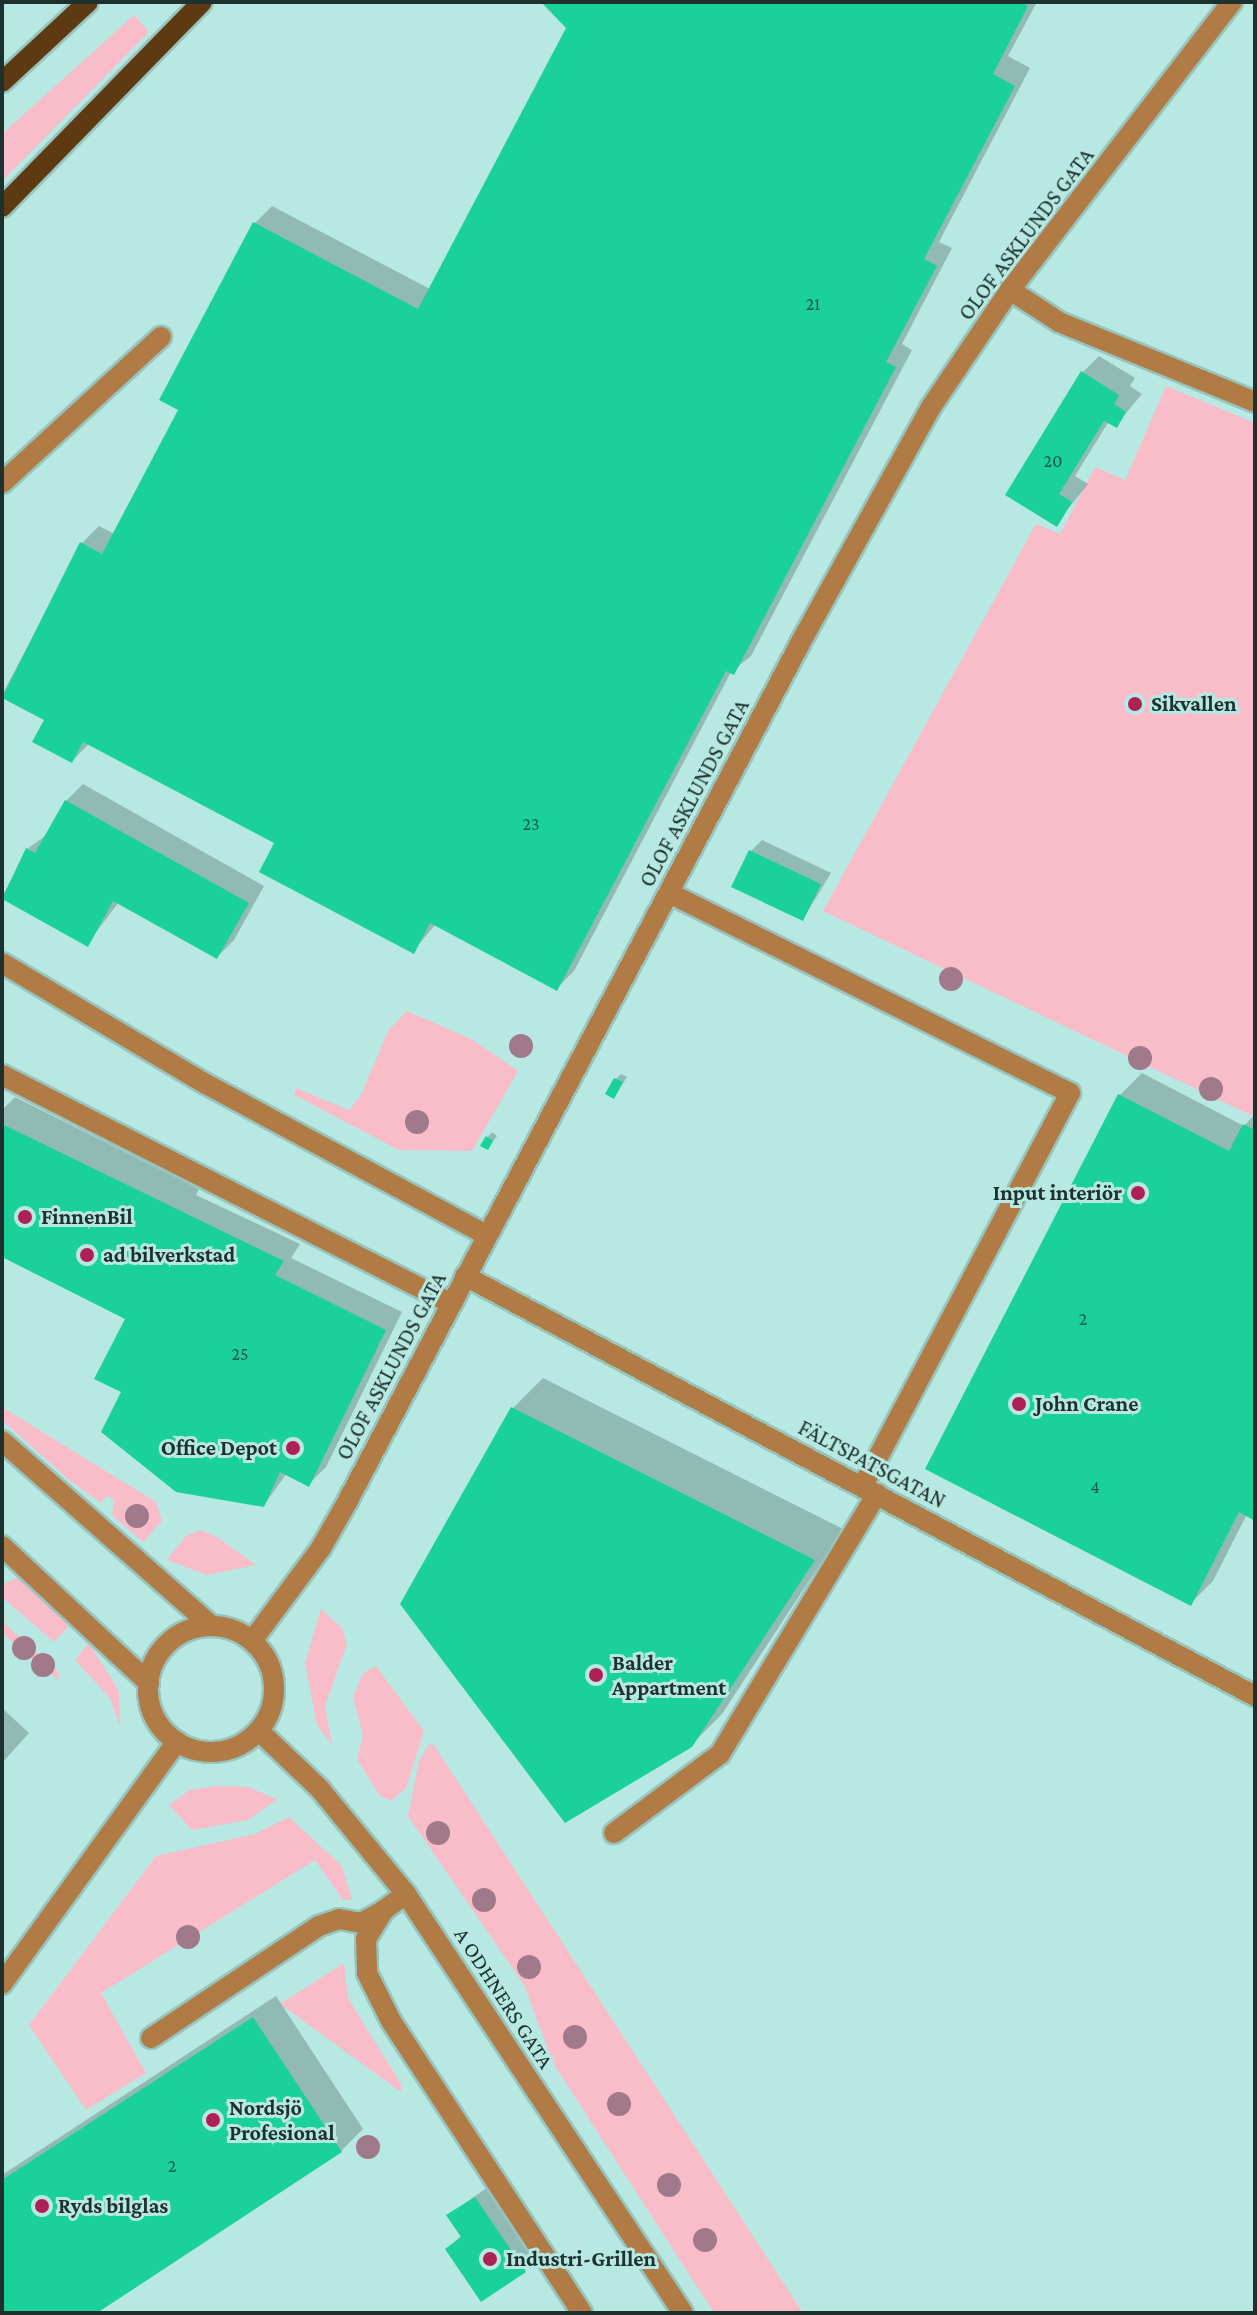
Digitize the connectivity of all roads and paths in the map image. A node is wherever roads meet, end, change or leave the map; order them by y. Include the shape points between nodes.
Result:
1 (88, 2) edge
2 (202, 2) edge
3 (1232, 2) edge
4 (2, 82) edge
5 (2, 207) edge
6 (1010, 290) junction
7 (161, 337) dead end
8 (1255, 402) edge
9 (2, 483) edge
10 (669, 893) junction
11 (2, 963) edge
12 (2, 1075) edge
13 (487, 1235) junction
14 (465, 1276) junction
15 (450, 1303) junction
16 (2, 1441) edge
17 (870, 1490) junction
18 (2, 1546) edge
19 (212, 1626) junction
20 (252, 1641) junction
21 (149, 1683) junction
22 (1254, 1694) edge
23 (259, 1731) junction
24 (177, 1741) junction
25 (614, 1833) dead end
26 (406, 1894) junction
27 (384, 1910) junction
28 (2, 1984) edge
29 (151, 2038) dead end
30 (582, 2313) edge
31 (683, 2313) edge

1 - 4 main road
2 - 5 main road
3 - 6 street, OLOF ASKLUNDS GATA
6 - 8 street via 1059,322
6 - 10 street, OLOF ASKLUNDS GATA via 892,475
7 - 9 street
10 - 13 street, OLOF ASKLUNDS GATA
10 - 17 street via 1070,1093
11 - 13 street via 206,1084
12 - 15 street
13 - 14 street, OLOF ASKLUNDS GATA
14 - 15 street, OLOF ASKLUNDS GATA
14 - 17 street, FÄLTSPATSGATAN
15 - 20 street, OLOF ASKLUNDS GATA via 321,1548
16 - 19 street
17 - 22 street, FÄLTSPATSGATAN
17 - 25 street via 720,1754
18 - 21 street
19 - 20 street
19 - 21 street via 177,1636 158,1657
20 - 23 street via 263,1653 274,1685 268,1717
21 - 24 street via 155,1716
23 - 24 street via 220,1751
23 - 26 street, A ODHNERS GATA via 319,1788
24 - 28 street
26 - 27 street
26 - 31 street, A ODHNERS GATA
27 - 29 street via 361,1923 339,1919 319,1926
27 - 30 street via 366,1939 367,1973 391,2021

